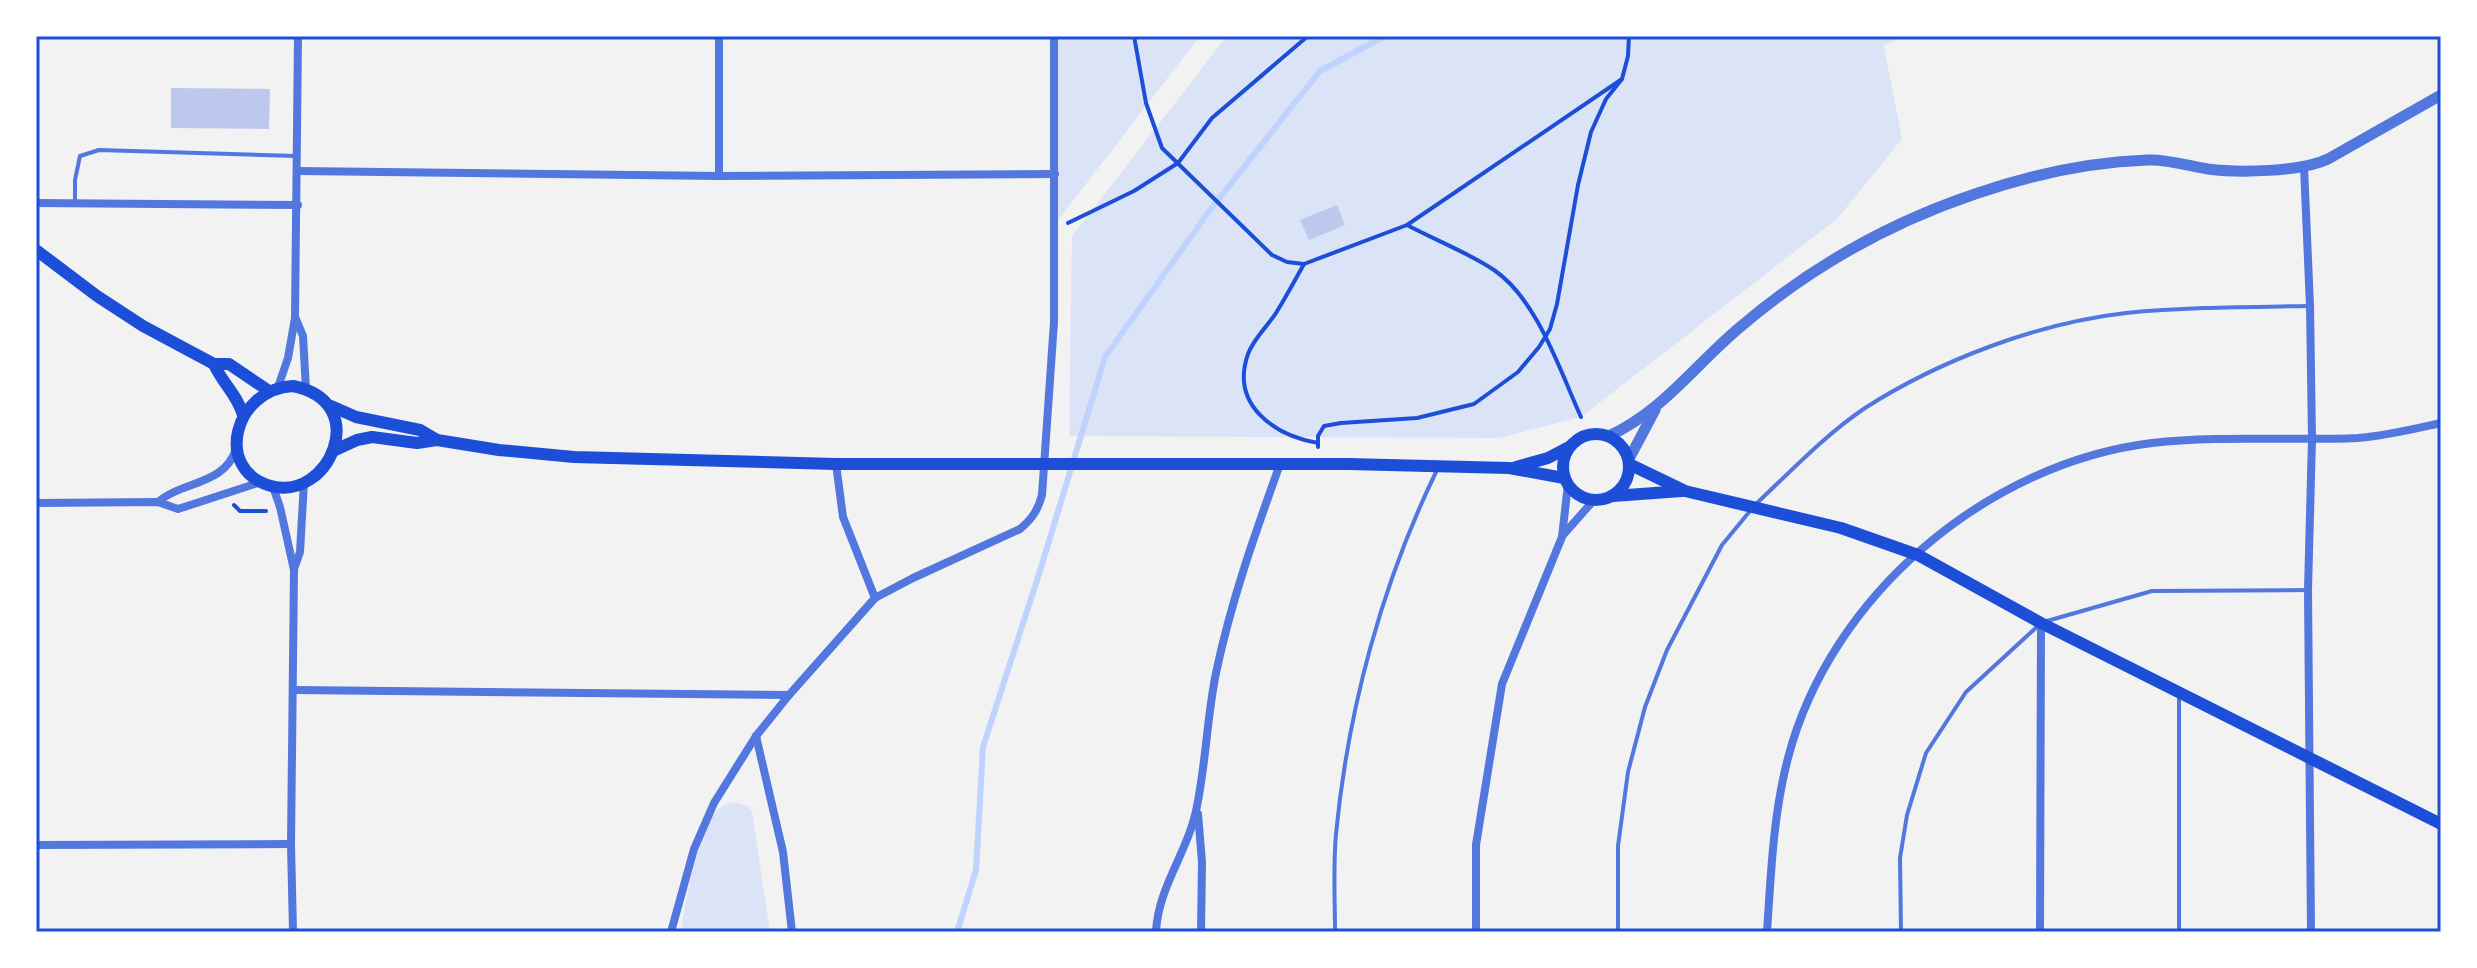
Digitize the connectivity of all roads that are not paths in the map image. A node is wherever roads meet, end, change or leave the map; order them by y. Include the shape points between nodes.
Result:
1 (298, 36) edge
2 (719, 36) edge
3 (1054, 36) edge
4 (2441, 95) edge
5 (298, 156) junction
6 (2304, 167) junction
7 (298, 171) junction
8 (1055, 174) junction
9 (719, 176) junction
10 (36, 203) edge
11 (75, 203) junction
12 (298, 205) junction
13 (36, 250) edge
14 (2310, 306) junction
15 (295, 318) junction
16 (214, 364) junction
17 (273, 389) junction
18 (306, 389) junction
19 (329, 405) junction
20 (1655, 410) junction
21 (243, 415) junction
22 (2441, 423) edge
23 (1609, 436) junction
24 (2312, 439) junction
25 (437, 440) junction
26 (237, 446) junction
27 (1569, 447) junction
28 (333, 451) junction
29 (1629, 462) junction
30 (836, 464) junction
31 (1280, 464) junction
32 (1439, 466) junction
33 (1509, 468) junction
34 (1566, 481) junction
35 (304, 482) junction
36 (268, 484) junction
37 (1685, 491) junction
38 (1612, 496) junction
39 (1594, 500) junction
40 (158, 502) junction
41 (36, 503) edge
42 (1752, 508) junction
43 (1562, 537) junction
44 (1918, 555) junction
45 (294, 570) junction
46 (2308, 590) junction
47 (875, 598) junction
48 (2041, 623) junction
49 (294, 690) junction
50 (2179, 691) junction
51 (789, 695) junction
52 (756, 736) junction
53 (2310, 758) junction
54 (1198, 805) junction
55 (2441, 824) edge
56 (291, 844) junction
57 (36, 845) edge
58 (293, 932) edge
59 (671, 932) edge
60 (792, 932) edge
61 (1156, 932) edge
62 (1201, 932) edge
63 (1335, 932) edge
64 (1476, 932) edge
65 (1618, 932) edge
66 (1767, 932) edge
67 (1901, 932) edge
68 (2040, 932) edge
69 (2179, 932) edge
70 (2311, 932) edge

1 - 5 street
2 - 9 street
3 - 8 street
4 - 6 street via 2328,159
5 - 7 street
5 - 11 lane via 99,150 80,156
6 - 14 street
6 - 20 street via 2211,169 2151,159 2085,167 1977,193 1908,220 1817,269 1762,308
7 - 9 street
7 - 12 street
8 - 9 street
8 - 47 street via 1054,322 1038,508 1020,529
10 - 11 street
11 - 12 street
12 - 15 street
13 - 16 main road via 143,326
14 - 24 street
14 - 42 lane via 2125,313 2053,326 1992,346 1866,408 1828,436
15 - 17 street via 288,358
15 - 18 street via 303,336
16 - 17 main road via 229,364
16 - 21 main road
17 - 18 main road
17 - 21 main road
18 - 19 main road
19 - 25 main road via 356,417 420,430
19 - 28 main road via 339,428
20 - 23 street
20 - 29 street
21 - 26 main road
22 - 24 street via 2360,438
23 - 27 main road via 1588,434
23 - 29 main road via 1618,441
24 - 44 street via 2153,443 2071,462 1988,500
24 - 46 street
25 - 28 main road via 372,437
25 - 30 main road via 574,457
26 - 36 main road via 249,473
26 - 40 street via 216,474 171,490
27 - 33 main road
27 - 34 main road via 1564,457
28 - 35 main road
29 - 37 main road
29 - 38 main road via 1627,480
30 - 31 main road
30 - 47 street via 843,517
31 - 32 main road
31 - 54 street via 1230,612 1206,731
32 - 33 main road
32 - 63 lane via 1377,623 1348,736 1336,837
33 - 34 main road
34 - 39 main road
34 - 43 street
35 - 36 main road
35 - 45 street
36 - 40 street via 178,509
36 - 45 street via 280,507
37 - 38 main road
37 - 42 main road
38 - 39 main road
39 - 43 street
40 - 41 street
42 - 44 main road via 1841,528
42 - 65 lane via 1722,545 1667,650 1645,707 1628,772 1618,846
43 - 64 street via 1502,684 1476,845
44 - 48 main road
44 - 66 street via 1844,638 1803,714 1777,805
45 - 49 street
46 - 48 lane via 2152,591
46 - 53 street
47 - 51 street
48 - 50 main road
48 - 67 lane via 1966,692 1926,753 1900,858
48 - 68 street
49 - 51 street
49 - 56 street
50 - 53 main road
50 - 69 lane
51 - 52 street
52 - 59 street via 714,803 694,849
52 - 60 street via 783,852
53 - 55 main road
53 - 70 street
54 - 61 street via 1165,886
54 - 62 street
56 - 57 street
56 - 58 street

